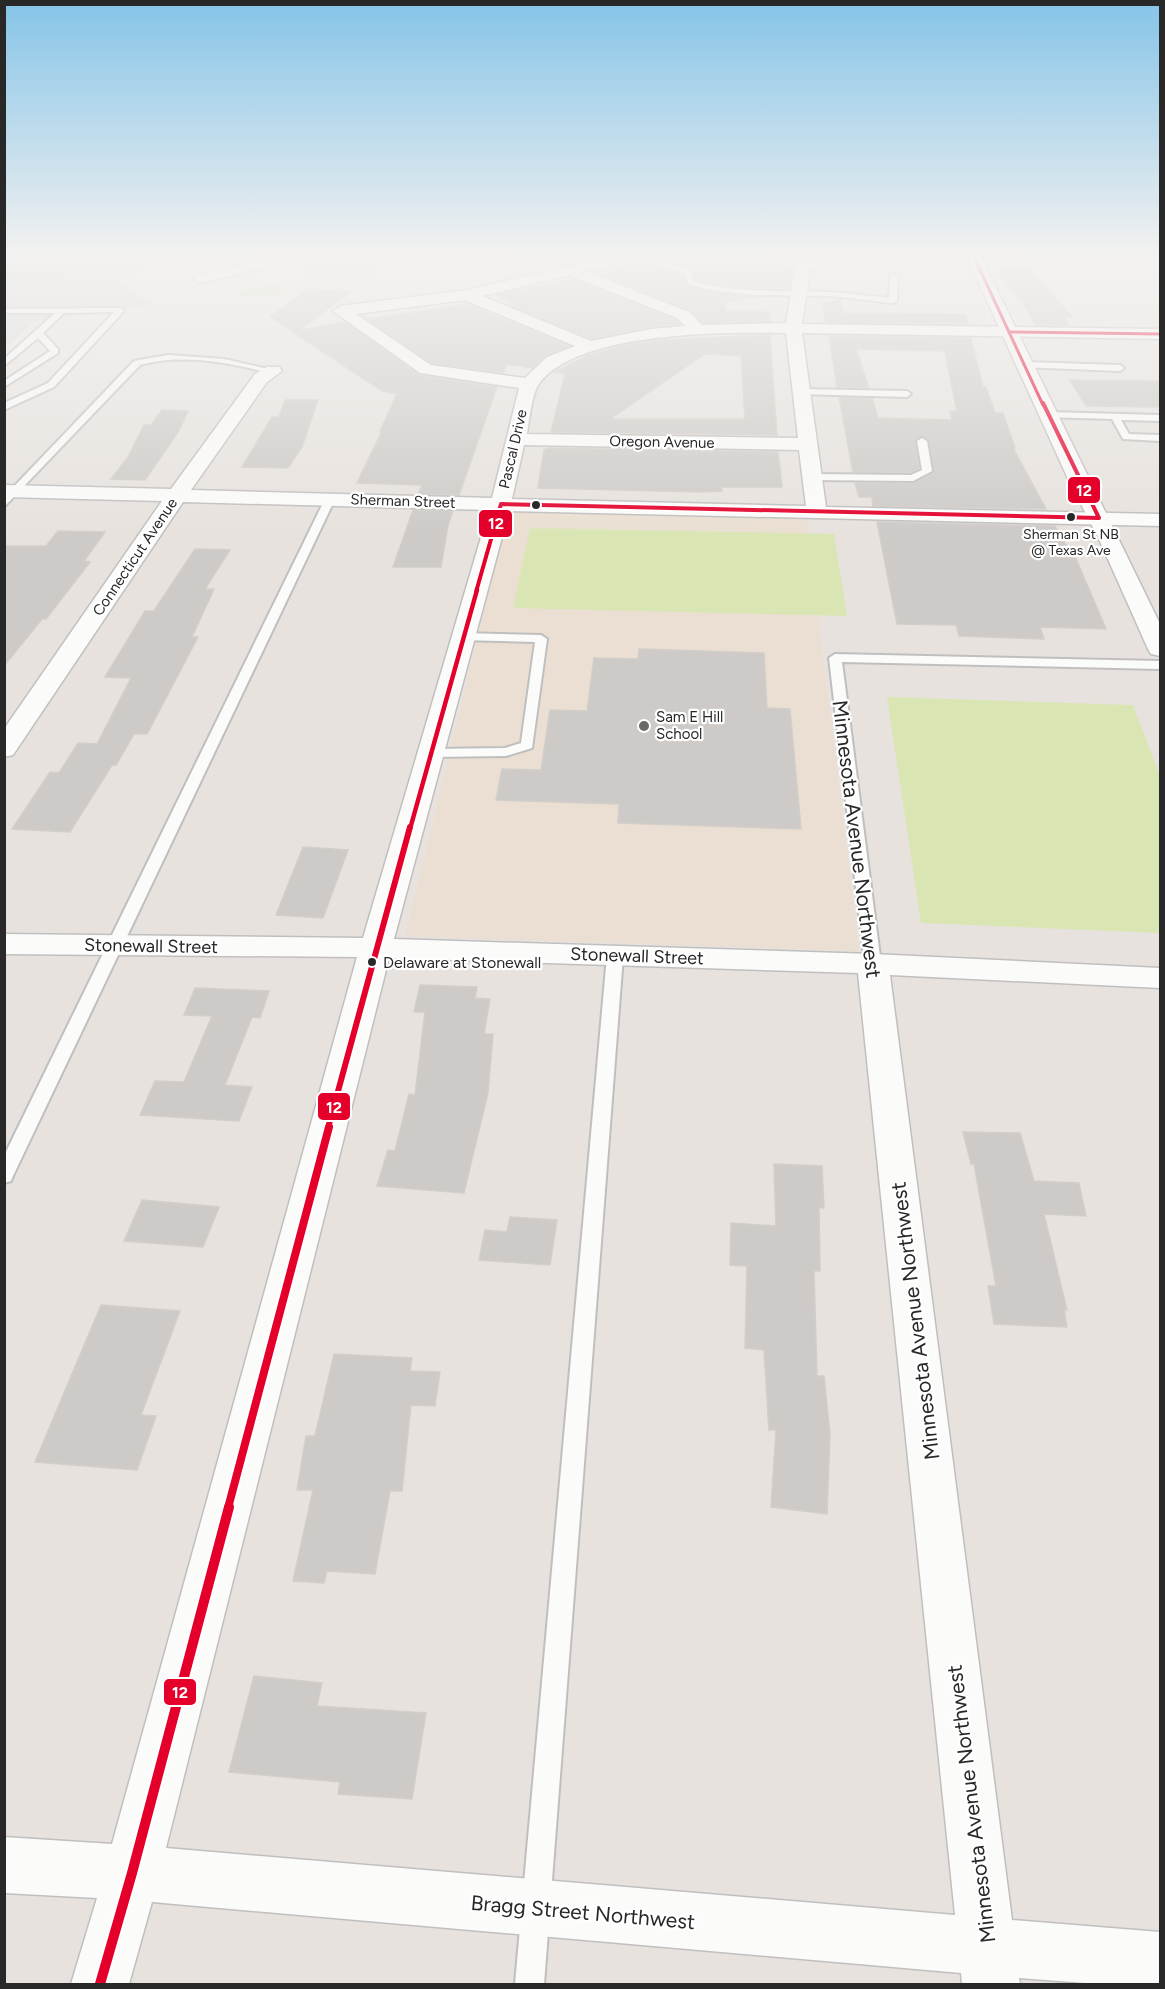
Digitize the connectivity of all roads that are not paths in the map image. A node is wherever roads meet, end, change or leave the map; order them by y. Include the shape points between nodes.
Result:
1 (20, 350) edge
2 (54, 350) edge
3 (83, 350) edge
4 (398, 350) edge
5 (580, 350) edge
6 (796, 350) edge
7 (1017, 350) edge
8 (4, 364) edge
9 (1024, 365) junction
10 (1120, 368) dead end
11 (273, 370) joint
12 (529, 384) junction
13 (4, 386) edge
14 (801, 392) junction
15 (907, 394) dead end
16 (4, 407) edge
17 (1048, 415) junction
18 (1115, 417) junction
19 (1161, 418) edge
20 (1161, 438) edge
21 (516, 439) junction
22 (922, 441) dead end
23 (808, 444) junction
24 (812, 477) junction
25 (8, 495) edge
26 (177, 495) junction
27 (330, 499) junction
28 (501, 504) junction
29 (817, 513) junction
30 (1099, 518) junction
31 (1161, 520) edge
32 (462, 637) junction
33 (1161, 649) edge
34 (1161, 664) edge
35 (4, 749) edge
36 (431, 753) junction
37 (4, 944) edge
38 (114, 945) junction
39 (376, 948) junction
40 (615, 956) junction
41 (873, 964) junction
42 (1161, 978) edge
43 (4, 1176) edge
44 (4, 1865) edge
45 (132, 1873) junction
46 (536, 1908) junction
47 (1161, 1961) edge
48 (990, 1966) edge
49 (100, 1984) edge
50 (529, 1984) edge

1 - 8 lane
2 - 13 lane
3 - 16 lane via 51,385
4 - 12 street via 426,369
5 - 12 street, Pascal Drive via 553,361
6 - 14 street
7 - 9 street
9 - 10 lane
9 - 17 street
11 - 25 lane via 193,359 156,358 137,363
11 - 26 street, Connecticut Avenue via 261,378
12 - 21 street, Pascal Drive
14 - 15 lane
14 - 23 street
17 - 18 lane
17 - 30 street
18 - 19 lane
18 - 20 lane via 1126,437
21 - 23 street, Oregon Avenue
21 - 28 street, Pascal Drive
22 - 24 lane via 927,471 913,478
23 - 24 street
24 - 29 street
25 - 26 street, Sherman Street
26 - 27 street, Sherman Street
26 - 35 street, Connecticut Avenue
27 - 28 street, Sherman Street
27 - 38 lane
28 - 29 street, Sherman Street
28 - 32 street, Pascal Drive
29 - 30 street, Sherman Street
30 - 31 street, Sherman Street
30 - 33 street
32 - 36 street, Pascal Drive
32 - 36 lane via 541,639 527,745 506,752
34 - 41 lane, Minnesota Avenue Northwest via 835,658
36 - 39 street, Pascal Drive
37 - 38 street, Stonewall Street
38 - 39 street, Stonewall Street
38 - 43 lane
39 - 40 street, Stonewall Street
39 - 45 street, Pascal Drive
40 - 41 street, Stonewall Street
40 - 46 lane
41 - 42 street, Stonewall Street
41 - 48 street, Minnesota Avenue Northwest
44 - 45 street, Bragg Street Northwest
45 - 46 street, Bragg Street Northwest
45 - 49 street, Pascal Drive
46 - 48 street, Bragg Street Northwest
46 - 50 lane
47 - 48 street, Bragg Street Northwest

